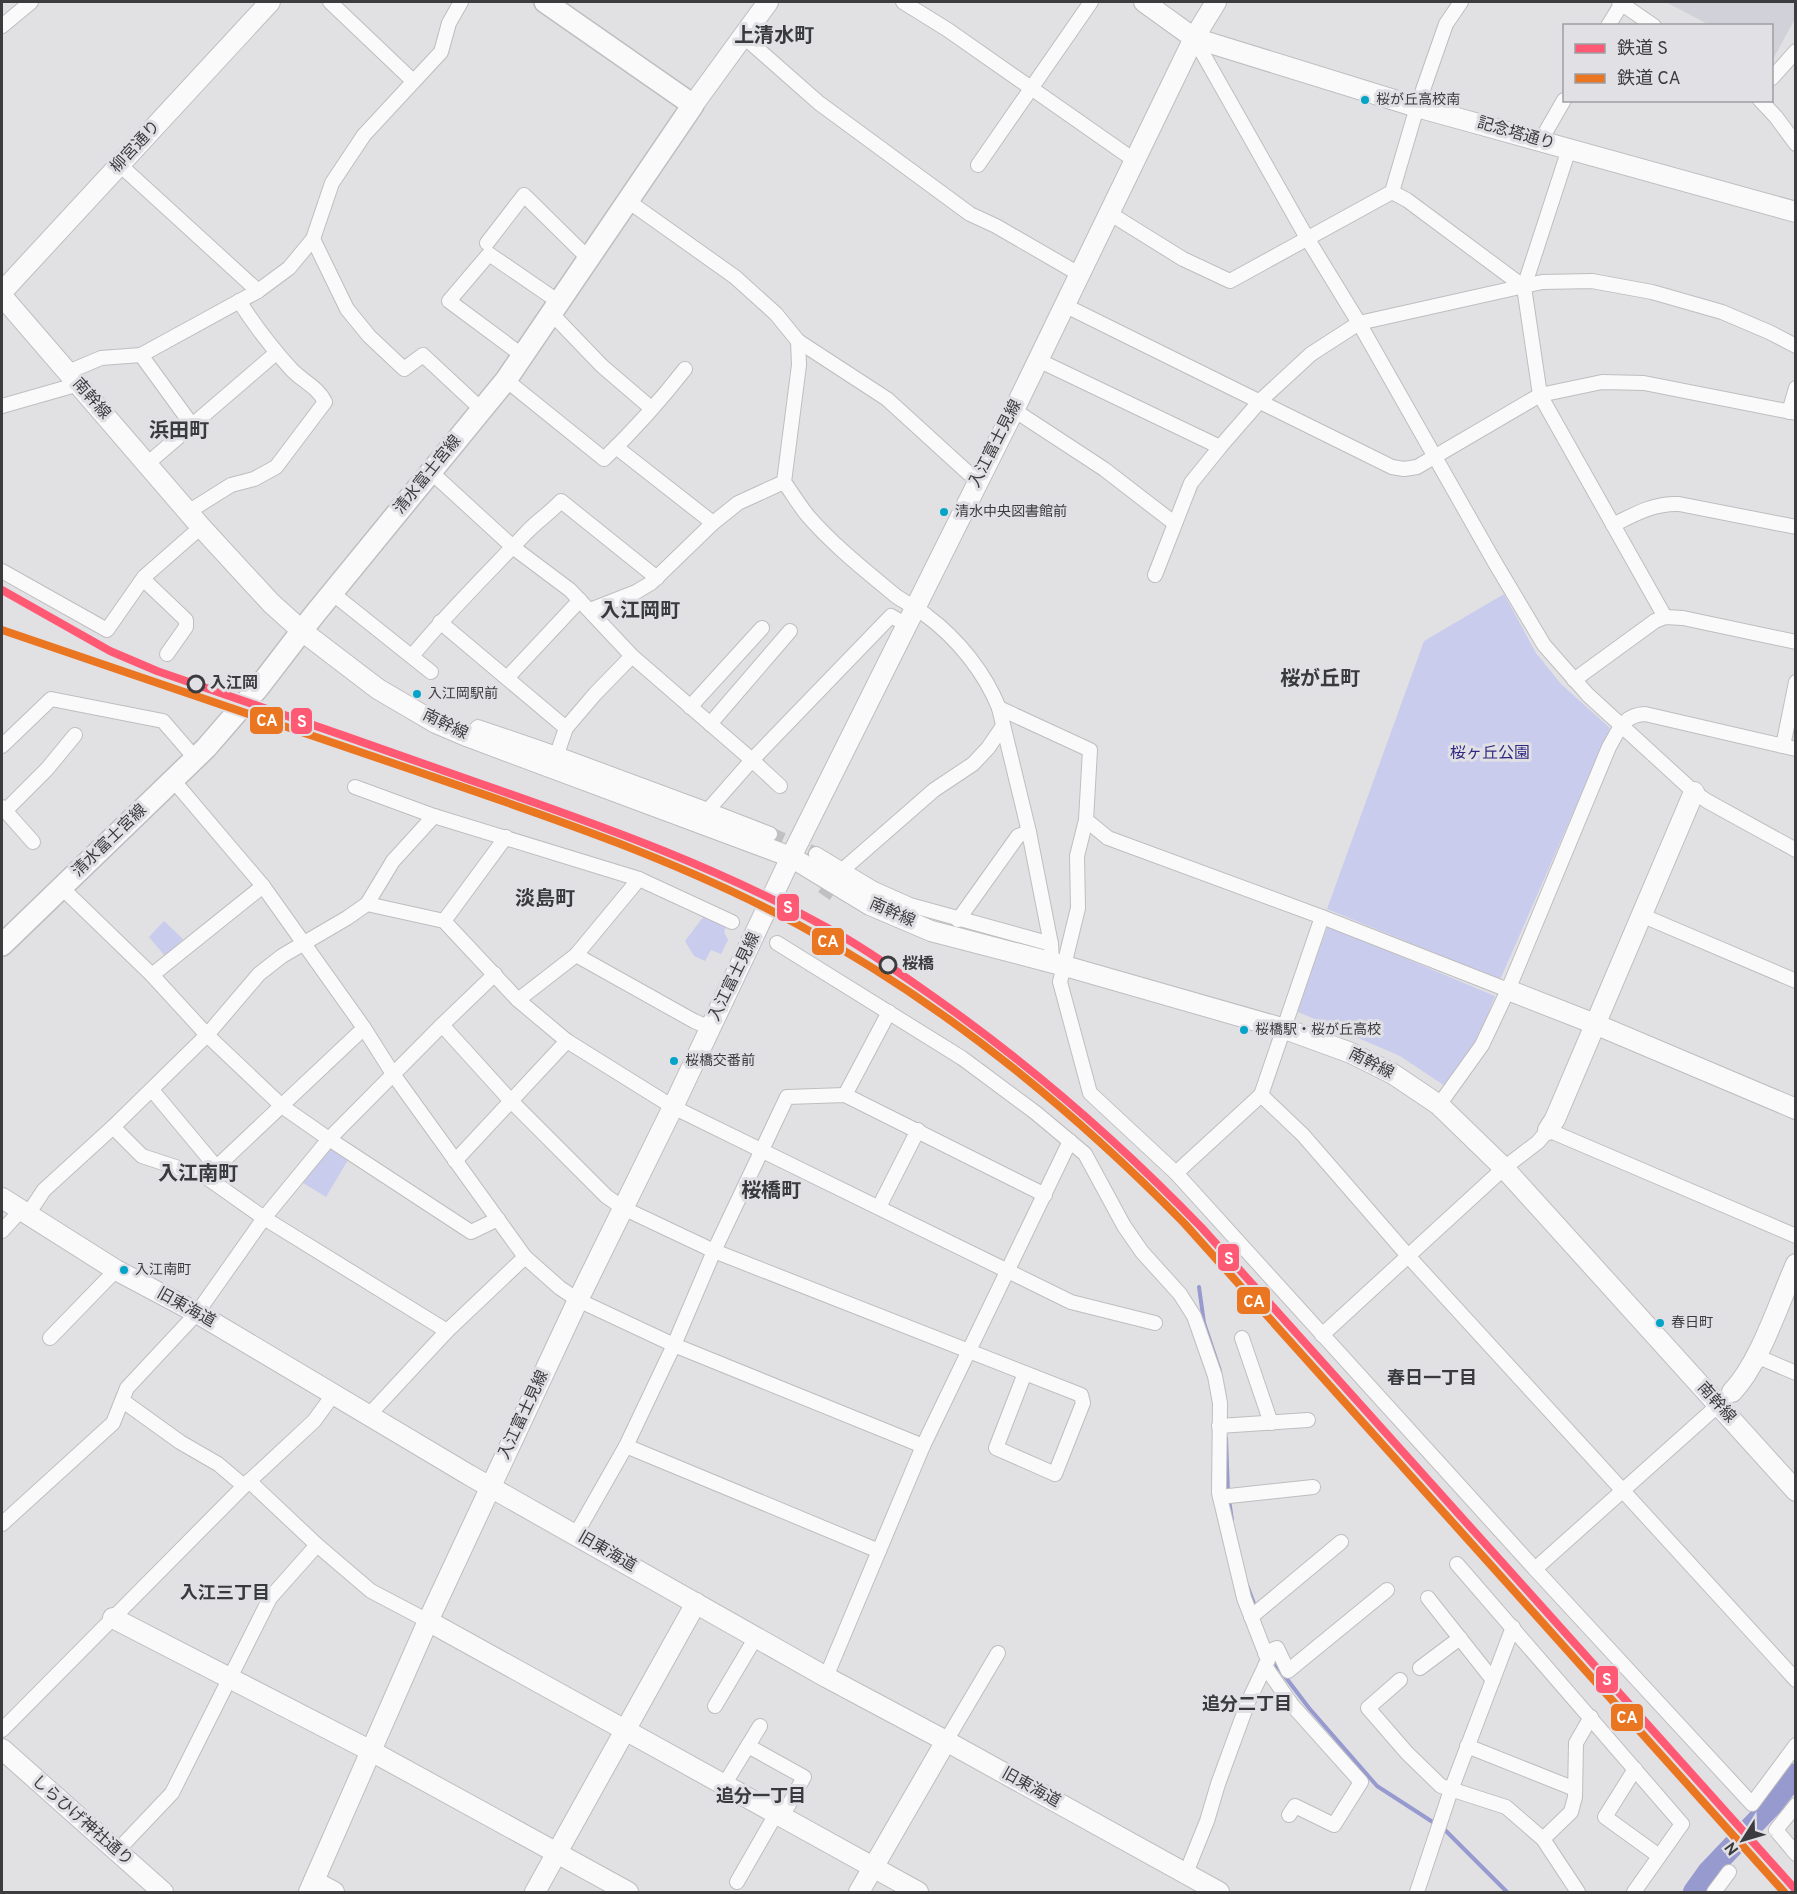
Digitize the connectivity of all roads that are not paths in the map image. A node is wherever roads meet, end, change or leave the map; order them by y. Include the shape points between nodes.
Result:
1 (31, 2) edge
2 (268, 2) edge
3 (330, 2) edge
4 (461, 2) edge
5 (545, 2) edge
6 (768, 2) edge
7 (903, 2) edge
8 (1091, 2) edge
9 (1144, 2) edge
10 (1216, 2) edge
11 (1461, 2) edge
12 (1620, 2) edge
13 (1609, 24) edge
14 (1651, 24) edge
15 (2, 26) edge
16 (743, 36) junction
17 (1194, 38) junction
18 (1796, 51) edge
19 (1773, 77) edge
20 (413, 81) junction
21 (1031, 88) junction
22 (1563, 102) edge
23 (1762, 102) edge
24 (693, 105) junction
25 (1417, 107) junction
26 (1541, 140) junction
27 (1796, 144) edge
28 (1569, 149) junction
29 (1134, 160) junction
30 (120, 165) junction
31 (978, 165) dead end
32 (1392, 192) junction
33 (628, 201) junction
34 (1796, 212) edge
35 (1109, 213) junction
36 (313, 238) junction
37 (1307, 238) junction
38 (487, 243) dead end
39 (589, 259) junction
40 (1079, 274) junction
41 (1524, 287) junction
42 (258, 291) junction
43 (2, 294) edge
44 (239, 301) junction
45 (1064, 305) junction
46 (556, 308) junction
47 (1359, 323) junction
48 (798, 341) junction
49 (1796, 346) edge
50 (276, 353) junction
51 (141, 355) junction
52 (523, 356) junction
53 (1038, 360) junction
54 (685, 369) dead end
55 (73, 378) junction
56 (506, 380) junction
57 (1796, 388) edge
58 (1540, 395) junction
59 (1260, 400) junction
60 (2, 406) edge
61 (651, 408) junction
62 (482, 410) junction
63 (1014, 410) junction
64 (1792, 413) edge
65 (192, 425) junction
66 (616, 447) junction
67 (1220, 447) junction
68 (1436, 456) junction
69 (147, 464) junction
70 (431, 472) junction
71 (977, 481) junction
72 (784, 482) junction
73 (194, 519) junction
74 (713, 523) junction
75 (1174, 523) junction
76 (1613, 525) junction
77 (1796, 526) edge
78 (514, 548) junction
79 (2, 572) edge
80 (1155, 575) dead end
81 (657, 578) junction
82 (143, 579) junction
83 (332, 593) junction
84 (585, 605) junction
85 (911, 616) junction
86 (1665, 617) junction
87 (440, 622) junction
88 (762, 628) dead end
89 (302, 631) junction
90 (790, 631) dead end
91 (1796, 642) edge
92 (742, 650) junction
93 (167, 654) dead end
94 (412, 656) junction
95 (632, 656) junction
96 (760, 665) junction
97 (431, 672) dead end
98 (507, 678) junction
99 (1574, 680) junction
100 (1796, 682) edge
101 (690, 707) junction
102 (999, 708) junction
103 (710, 724) junction
104 (1003, 726) junction
105 (1622, 726) junction
106 (566, 728) junction
107 (75, 735) dead end
108 (469, 737) junction
109 (2, 746) edge
110 (1789, 748) edge
111 (556, 754) junction
112 (195, 758) junction
113 (752, 760) junction
114 (173, 780) junction
115 (780, 786) dead end
116 (355, 787) dead end
117 (1694, 792) junction
118 (3, 809) edge
119 (708, 810) junction
120 (434, 816) junction
121 (1086, 820) junction
122 (1029, 832) junction
123 (770, 834) tunnel mouth
124 (506, 837) junction
125 (33, 842) dead end
126 (1796, 849) edge
127 (816, 854) tunnel mouth
128 (791, 856) junction
129 (841, 872) junction
130 (639, 879) junction
131 (263, 886) junction
132 (62, 888) junction
133 (367, 904) junction
134 (1641, 915) junction
135 (1322, 917) junction
136 (958, 920) junction
137 (444, 921) junction
138 (732, 922) dead end
139 (304, 942) junction
140 (777, 943) dead end
141 (2, 945) edge
142 (576, 954) junction
143 (1056, 957) junction
144 (495, 974) junction
145 (152, 975) junction
146 (1796, 981) edge
147 (1508, 990) junction
148 (518, 1000) junction
149 (889, 1012) junction
150 (441, 1024) junction
151 (1595, 1024) junction
152 (363, 1028) junction
153 (710, 1028) junction
154 (1285, 1029) junction
155 (207, 1035) junction
156 (567, 1041) junction
157 (393, 1074) junction
158 (152, 1090) junction
159 (845, 1095) junction
160 (1261, 1095) junction
161 (510, 1100) junction
162 (1439, 1105) junction
163 (283, 1107) junction
164 (673, 1107) junction
165 (1796, 1109) edge
166 (113, 1127) junction
167 (918, 1130) junction
168 (1548, 1130) junction
169 (329, 1139) junction
170 (1070, 1141) junction
171 (761, 1149) junction
172 (454, 1161) junction
173 (1504, 1168) junction
174 (212, 1173) junction
175 (1176, 1173) junction
176 (1045, 1195) junction
177 (2, 1198) edge
178 (879, 1207) junction
179 (623, 1208) junction
180 (24, 1212) junction
181 (264, 1218) junction
182 (498, 1219) junction
183 (2, 1231) edge
184 (1796, 1236) edge
185 (714, 1251) junction
186 (525, 1257) junction
187 (1409, 1257) junction
188 (1796, 1264) edge
189 (116, 1270) junction
190 (1007, 1270) junction
191 (578, 1300) junction
192 (197, 1313) junction
193 (1155, 1323) dead end
194 (447, 1331) junction
195 (1322, 1335) junction
196 (50, 1338) dead end
197 (1242, 1338) dead end
198 (674, 1345) junction
199 (968, 1352) junction
200 (1756, 1356) junction
201 (1796, 1373) edge
202 (1025, 1374) junction
203 (333, 1395) junction
204 (1725, 1399) junction
205 (123, 1401) junction
206 (368, 1416) junction
207 (1308, 1420) dead end
208 (1271, 1423) junction
209 (1219, 1426) junction
210 (626, 1446) junction
211 (923, 1446) junction
212 (247, 1483) junction
213 (490, 1487) junction
214 (1313, 1487) dead end
215 (1622, 1491) junction
216 (1796, 1491) edge
217 (1220, 1497) junction
218 (2, 1524) edge
219 (576, 1534) junction
220 (1341, 1542) dead end
221 (317, 1545) junction
222 (879, 1551) junction
223 (1457, 1564) dead end
224 (1535, 1569) junction
225 (1387, 1590) dead end
226 (1428, 1598) dead end
227 (696, 1603) junction
228 (1251, 1617) junction
229 (113, 1618) junction
230 (428, 1621) junction
231 (1513, 1627) junction
232 (756, 1637) junction
233 (1460, 1638) junction
234 (998, 1653) dead end
235 (1265, 1660) junction
236 (1420, 1668) dead end
237 (826, 1677) junction
238 (230, 1678) junction
239 (1400, 1680) dead end
240 (1493, 1680) junction
241 (1796, 1680) edge
242 (716, 1706) dead end
243 (1590, 1717) junction
244 (760, 1726) dead end
245 (2, 1730) edge
246 (624, 1730) junction
247 (946, 1741) junction
248 (748, 1746) junction
249 (1467, 1746) junction
250 (1796, 1746) edge
251 (2, 1749) edge
252 (371, 1751) junction
253 (1635, 1768) junction
254 (724, 1785) junction
255 (1575, 1789) junction
256 (1451, 1790) junction
257 (1796, 1805) edge
258 (1288, 1815) dead end
259 (779, 1816) junction
260 (1543, 1839) junction
261 (116, 1852) junction
262 (556, 1853) junction
263 (1796, 1854) edge
264 (1659, 1856) junction
265 (873, 1867) junction
266 (1729, 1872) dead end
267 (737, 1882) dead end
268 (1192, 1882) edge
269 (311, 1887) edge
270 (164, 1893) edge
271 (334, 1893) edge
272 (535, 1893) edge
273 (628, 1893) edge
274 (859, 1893) edge
275 (918, 1893) edge
276 (1219, 1893) edge
277 (1417, 1893) edge
278 (1578, 1893) edge
279 (1634, 1893) edge
280 (1714, 1893) edge

1 - 15 street
2 - 30 street, 柳宮通り
3 - 20 street
4 - 20 street via 449,23 441,52
5 - 24 main road
6 - 16 street
7 - 21 street
8 - 21 street
9 - 17 street, 記念塔通り
10 - 17 street, 入江富士見線
11 - 25 street via 1446,24
12 - 13 street
12 - 14 street
16 - 24 street
16 - 40 street via 819,103 970,214
17 - 25 street, 記念塔通り
17 - 29 street, 入江富士見線
17 - 37 street
18 - 19 street
20 - 36 street via 364,135 332,183
21 - 29 street
21 - 31 street
22 - 26 street
23 - 27 street
24 - 33 main road, 清水富士宮線
25 - 26 street, 記念塔通り
25 - 32 street
26 - 28 street, 記念塔通り
28 - 34 street, 記念塔通り
28 - 41 street
29 - 35 street, 入江富士見線
30 - 42 street
30 - 43 street, 柳宮通り
32 - 37 street
32 - 41 street
33 - 39 main road, 清水富士宮線
33 - 48 street via 735,277 776,314
35 - 37 street via 1183,259 1230,281
35 - 40 street, 入江富士見線
36 - 42 street via 289,268
36 - 62 street via 347,309 369,336 404,369 423,355
37 - 47 street
38 - 39 street via 524,195
39 - 46 main road, 清水富士宮線
40 - 45 street, 入江富士見線
41 - 47 street
41 - 49 street via 1542,282 1592,281 1652,292 1722,312
41 - 58 street
42 - 44 street
43 - 55 street, 南幹線
44 - 50 street
44 - 51 street
45 - 53 street, 入江富士見線
45 - 59 street
46 - 52 main road, 清水富士宮線
46 - 52 street via 489,254 449,301
46 - 61 street via 602,366
47 - 59 street via 1311,354
47 - 68 street
48 - 71 street via 887,399
48 - 72 street via 799,365
50 - 65 street
50 - 73 street via 325,402 276,467 231,485
51 - 55 street via 101,358
51 - 65 street
52 - 56 main road, 清水富士宮線
53 - 63 street, 入江富士見線
53 - 67 street
54 - 61 street
55 - 60 street
55 - 69 street, 南幹線
56 - 62 main road, 清水富士宮線
56 - 66 street via 604,459
57 - 64 street
58 - 64 street via 1602,382 1636,383
58 - 68 street
58 - 76 street
59 - 67 street
59 - 68 street via 1392,467 1417,467
61 - 66 street
62 - 70 main road, 清水富士宮線
63 - 71 street, 入江富士見線
63 - 75 street via 1104,469
65 - 69 street
66 - 74 street
67 - 75 street via 1191,483
68 - 99 street via 1530,623
69 - 73 street, 南幹線
70 - 78 street
70 - 83 main road, 清水富士宮線
71 - 85 street, 入江富士見線
72 - 74 street via 738,503
72 - 85 street via 807,515 899,598
73 - 82 street
73 - 89 street, 南幹線
74 - 81 street
75 - 80 street
76 - 77 street via 1667,503
76 - 86 street
78 - 81 street via 561,501
78 - 84 street
78 - 87 street
79 - 82 street via 107,630
81 - 84 street via 636,592
82 - 93 street via 186,620 186,627
83 - 89 main road, 清水富士宮線
83 - 94 street
84 - 95 street
84 - 98 street
85 - 102 street via 929,618 966,653 993,692
85 - 113 street via 891,616
85 - 128 street, 入江富士見線
86 - 91 street
86 - 99 street via 1645,627
87 - 94 street
87 - 98 street
88 - 92 street
89 - 108 street, 南幹線 via 378,689 436,723
89 - 112 main road, 清水富士宮線 via 258,688
90 - 96 street
92 - 96 street
92 - 101 street
94 - 97 street
95 - 101 street
95 - 106 street
96 - 103 street
98 - 106 street
99 - 105 street
100 - 110 street
101 - 103 street
102 - 104 street
102 - 121 street via 1090,750
103 - 113 street
104 - 122 street
104 - 129 street via 973,764 934,790
105 - 110 street via 1628,719 1645,714
105 - 117 street
105 - 147 street via 1609,747
106 - 111 street
107 - 118 street via 47,769
108 - 111 street via 478,727
108 - 128 street, 南幹線
109 - 112 street via 51,699 163,721
111 - 119 street
112 - 114 main road, 清水富士宮線
113 - 115 street
113 - 119 street
114 - 131 street
114 - 132 main road, 清水富士宮線
116 - 120 street
117 - 126 street
117 - 134 street
118 - 125 street
119 - 123 street
120 - 124 street
120 - 133 street via 393,861
121 - 135 street via 1107,838
121 - 143 street via 1077,856 1078,908
122 - 136 street via 1018,836
122 - 143 street
124 - 130 street
124 - 137 street
127 - 129 street
128 - 143 street, 南幹線 via 870,905 931,931
128 - 153 street, 入江富士見線
129 - 136 street via 901,901
130 - 138 street
130 - 142 street
131 - 139 street
131 - 145 street
132 - 141 main road, 清水富士宮線
132 - 145 street
133 - 137 street
133 - 139 street
134 - 146 street
134 - 151 street
135 - 147 street
135 - 154 street
136 - 143 street
137 - 144 street
139 - 152 street
139 - 155 street via 259,974
140 - 149 street
142 - 148 street
142 - 153 street
143 - 154 street, 南幹線
143 - 175 street via 1090,1093
144 - 148 street
144 - 150 street
145 - 155 street
147 - 151 street
147 - 162 street via 1482,1045
148 - 156 street
149 - 159 street
149 - 170 street via 962,1058
150 - 157 street
150 - 161 street
151 - 165 street
151 - 168 street
152 - 157 street
152 - 163 street
153 - 164 street, 入江富士見線
154 - 160 street
154 - 162 street, 南幹線 via 1351,1053 1393,1074
155 - 158 street
155 - 163 street
156 - 161 street
156 - 164 street
157 - 169 street
157 - 172 street
158 - 166 street
158 - 174 street
159 - 167 street
159 - 171 street via 787,1097
160 - 175 street
160 - 187 street via 1303,1135
161 - 172 street
161 - 179 street via 606,1196
162 - 173 street, 南幹線
163 - 169 street
163 - 174 street
164 - 171 street
164 - 179 street, 入江富士見線
166 - 174 street via 142,1156
166 - 180 street
167 - 176 street
167 - 178 street
168 - 173 street
168 - 184 street
169 - 181 street
169 - 182 street via 471,1232
170 - 176 street
170 - 209 street via 1093,1165 1142,1252 1180,1294 1194,1317 1215,1376
171 - 178 street
171 - 185 street
172 - 182 street
173 - 187 street
173 - 204 street, 南幹線
174 - 181 street
175 - 195 street
176 - 190 street
177 - 180 street, 旧東海道
178 - 190 street
179 - 185 street
179 - 191 street, 入江富士見線
180 - 183 street
180 - 189 street, 旧東海道
181 - 192 street
181 - 194 street
182 - 186 street
185 - 198 street
185 - 199 street
186 - 191 street
186 - 194 street
187 - 195 street
187 - 215 street
188 - 200 street
189 - 192 street, 旧東海道
189 - 196 street
190 - 193 street via 1071,1302
190 - 199 street
191 - 198 street
191 - 213 street, 入江富士見線
192 - 203 street, 旧東海道
192 - 205 street via 127,1388
194 - 206 street
195 - 224 street
197 - 208 street
198 - 210 street
198 - 211 street
199 - 202 street
199 - 211 street
200 - 201 street
200 - 204 street via 1747,1374
202 - 202 street via 996,1448 1055,1474 1083,1403 1080,1395
203 - 206 street, 旧東海道
203 - 212 street via 314,1421
204 - 215 street
204 - 216 street, 南幹線
205 - 212 street
205 - 218 street via 113,1423
206 - 213 street, 旧東海道
207 - 208 street
208 - 209 street
209 - 217 street
210 - 219 street
210 - 222 street
211 - 222 street
212 - 221 street
212 - 229 street
213 - 219 street, 旧東海道
213 - 230 street, 入江富士見線
214 - 217 street
215 - 224 street
215 - 241 street
217 - 228 street
219 - 227 street, 旧東海道
220 - 228 street
221 - 230 street via 371,1591
221 - 238 street via 270,1598
222 - 237 street
223 - 231 street
224 - 250 street via 1752,1804
225 - 235 street via 1288,1671 1277,1648
226 - 233 street
227 - 232 street, 旧東海道
227 - 246 street
228 - 235 street
229 - 238 street
229 - 245 street
230 - 246 street
230 - 252 street, 入江富士見線
231 - 240 street
231 - 243 street
232 - 237 street, 旧東海道
232 - 242 street
233 - 236 street
233 - 240 street
234 - 247 street
235 - 258 street via 1292,1705 1361,1782 1334,1825 1295,1806
235 - 268 street via 1218,1784
237 - 247 street, 旧東海道
238 - 252 street
238 - 261 street via 172,1793
239 - 256 street via 1368,1708 1407,1753 1441,1786
240 - 249 street
243 - 253 street
243 - 255 street via 1576,1743
244 - 248 street
246 - 254 street
246 - 262 street
247 - 265 street
247 - 268 street, 旧東海道
248 - 254 street
248 - 259 street via 804,1777
249 - 255 street
249 - 256 street
251 - 261 street, しらひげ神社通り
252 - 262 street
252 - 269 street, 入江富士見線
253 - 264 street via 1682,1824
253 - 264 street via 1605,1817
254 - 259 street
255 - 260 street via 1571,1812
256 - 260 street via 1506,1807
256 - 277 street
257 - 263 street via 1776,1830
259 - 265 street
259 - 267 street
260 - 278 street
261 - 270 street, しらひげ神社通り
262 - 272 street
262 - 273 street
264 - 279 street
265 - 274 street
265 - 275 street
266 - 280 street
268 - 276 street, 旧東海道
269 - 271 street

